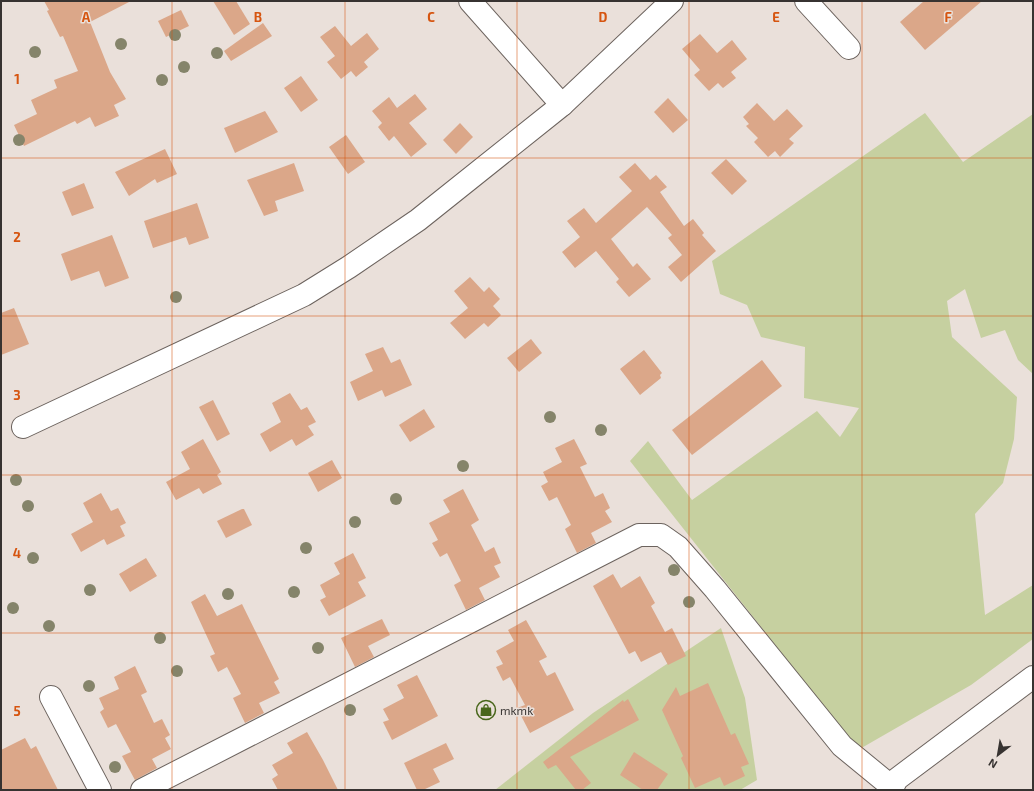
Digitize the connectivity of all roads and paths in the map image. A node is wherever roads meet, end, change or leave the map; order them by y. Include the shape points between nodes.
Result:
1 (470, 1) edge
2 (672, 1) edge
3 (806, 1) edge
4 (849, 48) dead end
5 (562, 105) junction
6 (24, 427) dead end
7 (1033, 677) edge
8 (51, 697) dead end
9 (891, 788) edge
10 (100, 790) edge
11 (142, 790) edge

1 - 5 street
2 - 5 street
3 - 4 street
5 - 6 street via 418,220 304,295
7 - 9 street via 897,779
8 - 10 street
9 - 11 street via 842,746 678,546 661,535 639,535

